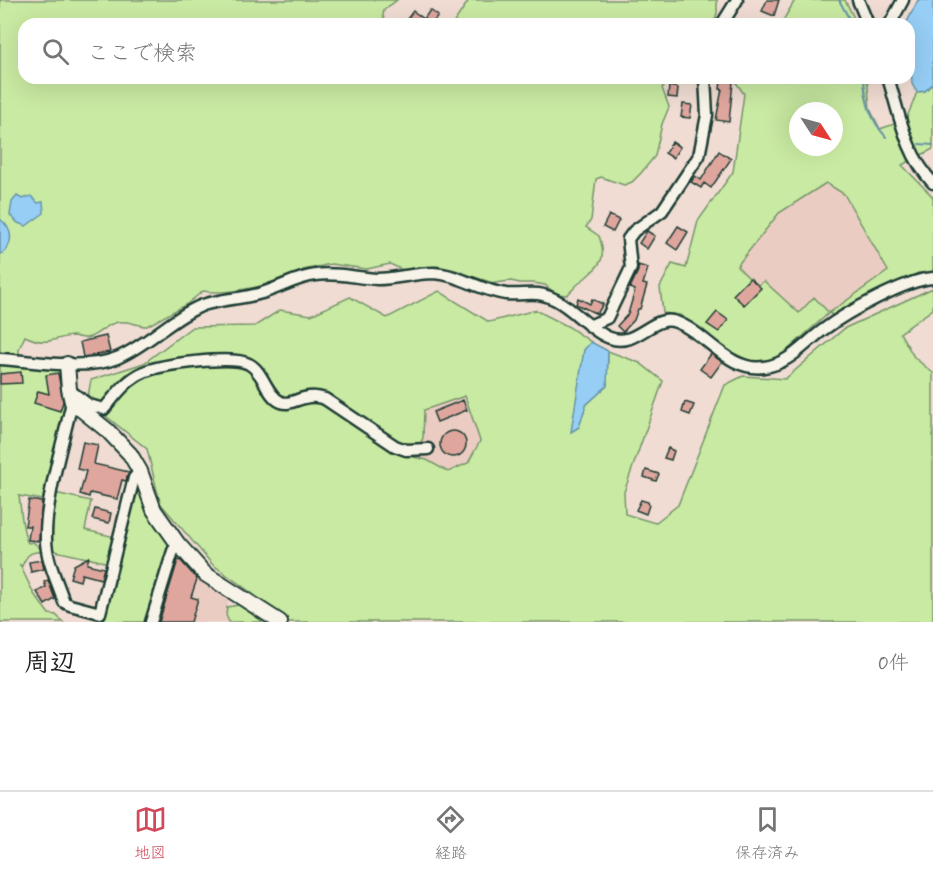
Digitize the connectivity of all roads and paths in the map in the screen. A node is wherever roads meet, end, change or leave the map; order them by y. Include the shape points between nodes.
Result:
1 (737, 0) edge
2 (858, 0) edge
3 (903, 0) edge
4 (726, 18) edge
5 (866, 18) edge
6 (893, 18) edge
7 (705, 84) edge
8 (890, 84) edge
9 (933, 183) edge
10 (933, 278) edge
11 (591, 326) junction
12 (0, 359) edge
13 (68, 364) junction
14 (70, 396) junction
15 (428, 449) dead end
16 (140, 471) junction
17 (178, 543) junction
18 (151, 622) edge
19 (280, 622) edge

1 - 4 street
2 - 5 street
3 - 6 street
7 - 11 street via 707,115 699,156 662,211 628,239 631,268 607,318
8 - 9 street via 909,148
10 - 11 street via 912,282 851,312 790,358 761,368 739,364 672,320 620,340
11 - 13 street via 556,300 536,293 489,290 449,275 430,273 378,279 317,274 273,290 190,311 115,359
12 - 13 street
13 - 14 main road
14 - 15 street via 104,409 129,380 145,371 210,360 239,360 260,372 281,402 316,395 395,446
14 - 16 main road via 130,454
14 - 16 street via 46,540 64,602 100,613 134,478
16 - 17 main road via 154,510
17 - 18 street
17 - 19 main road via 205,574

